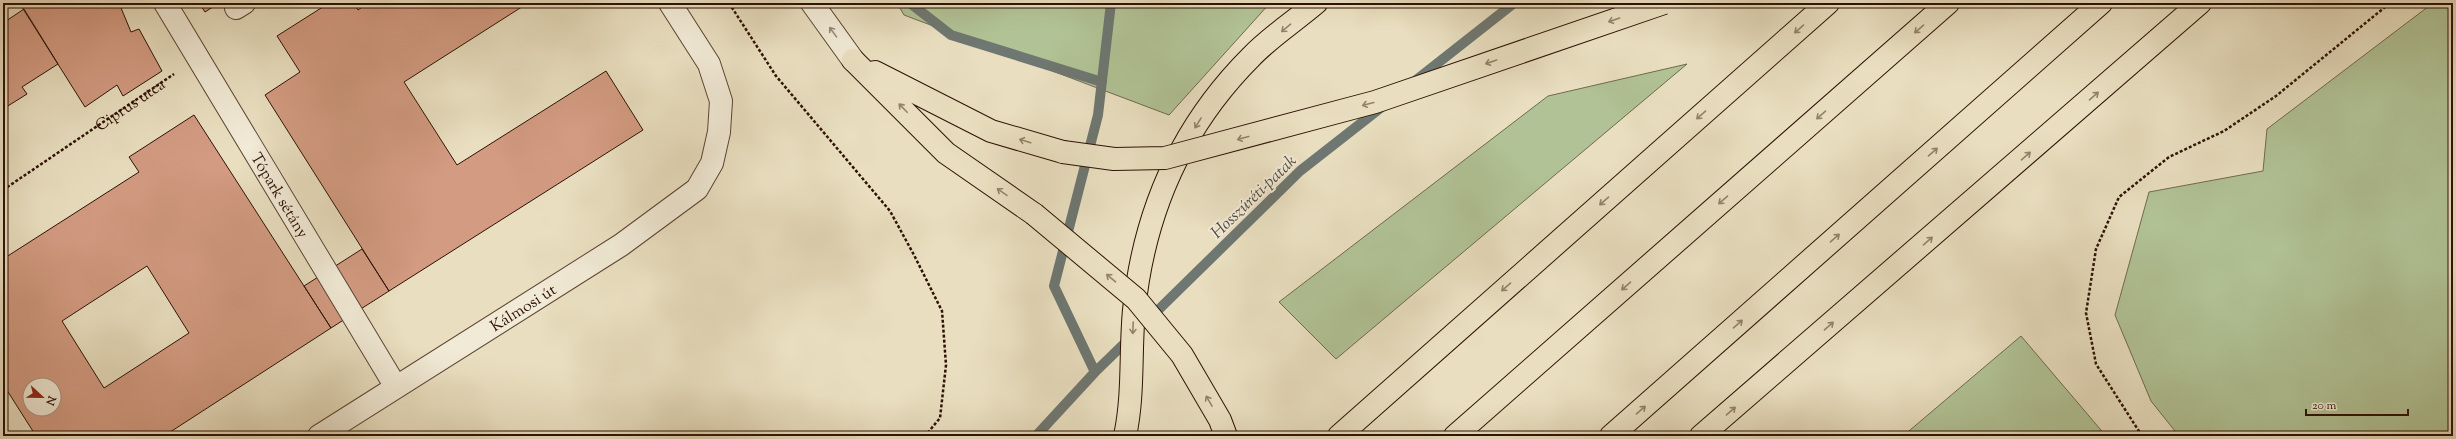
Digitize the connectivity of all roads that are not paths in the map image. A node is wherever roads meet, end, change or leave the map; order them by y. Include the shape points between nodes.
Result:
1 (165, 3) edge
2 (670, 3) edge
3 (812, 3) edge
4 (1316, 3) edge
5 (1664, 3) edge
6 (1828, 3) edge
7 (1948, 3) edge
8 (2101, 3) edge
9 (2200, 3) edge
10 (853, 60) junction
11 (396, 387) junction
12 (319, 436) edge
13 (1125, 436) edge
14 (1226, 436) edge
15 (1339, 436) edge
16 (1455, 436) edge
17 (1611, 436) edge
18 (1701, 436) edge

1 - 11 street, Tópark sétány
2 - 11 street, Kálmosi út via 709,64 721,101 719,132 712,164 697,189 621,246
10 -> 3 street
4 -> 13 highway via 1251,57 1205,112 1172,166 1157,203 1144,248 1134,310 1130,412
5 -> 10 highway, bridge via 1375,102 1165,158 1114,160 1063,152 991,131
6 -> 15 highway
7 -> 16 highway
17 -> 8 highway
18 -> 9 highway
14 -> 10 highway, bridge via 1220,420 1182,355 1136,299 1034,214 946,153
11 - 12 street, Kálmosi út

